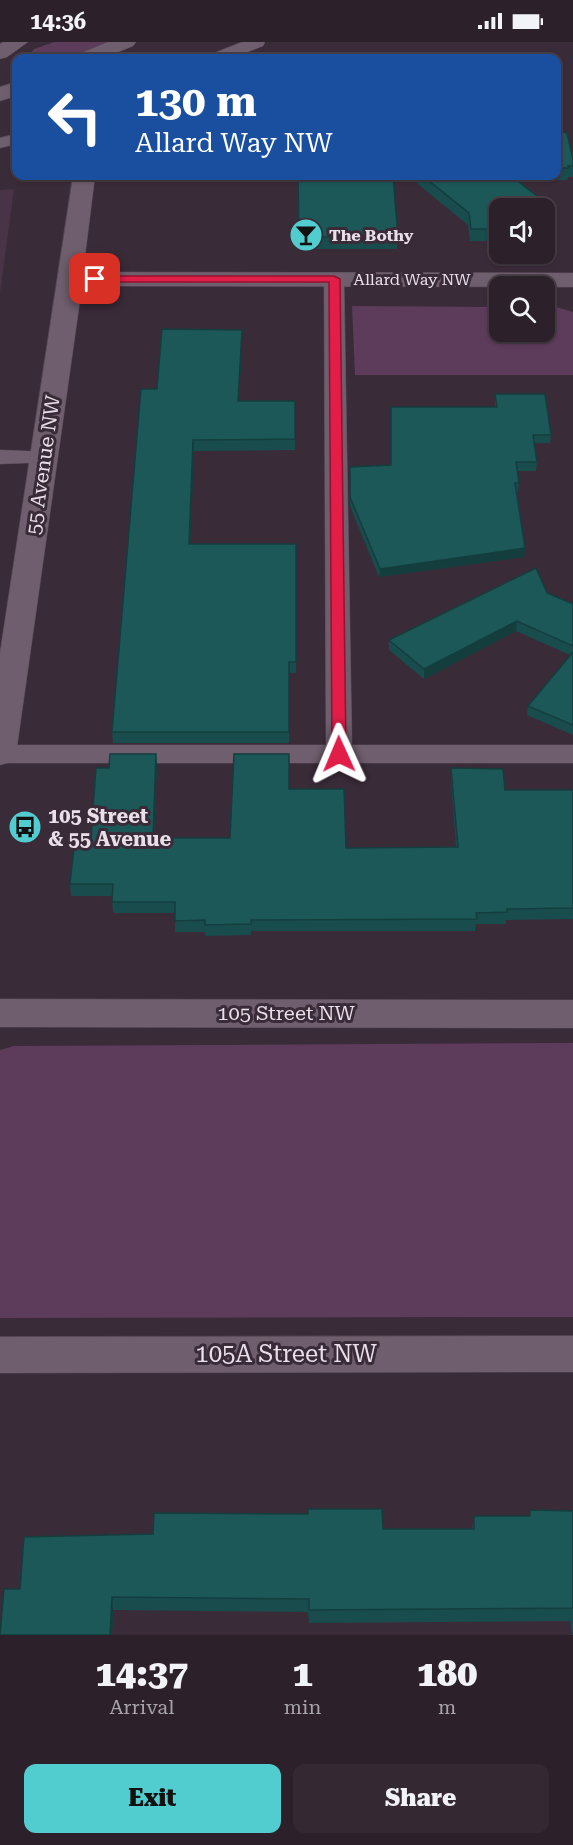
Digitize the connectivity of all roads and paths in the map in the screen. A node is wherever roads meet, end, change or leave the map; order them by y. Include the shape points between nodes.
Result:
1 (18, 42) edge
2 (126, 42) edge
3 (256, 42) edge
4 (0, 53) edge
5 (96, 54) edge
6 (228, 54) edge
7 (83, 180) edge
8 (71, 279) junction
9 (334, 279) junction
10 (573, 280) edge
11 (0, 457) edge
12 (44, 457) junction
13 (0, 754) edge
14 (339, 754) junction
15 (573, 754) edge
16 (0, 1013) edge
17 (573, 1014) edge
18 (573, 1354) edge
19 (0, 1355) edge

1 - 4 street
2 - 5 street
3 - 6 lane
7 - 8 street, 55 Avenue NW
8 - 9 street, Allard Way NW
8 - 12 street, 55 Avenue NW
9 - 10 street, Allard Way NW
9 - 14 lane
11 - 12 lane
12 - 13 street, 55 Avenue NW
13 - 14 lane
14 - 15 lane
16 - 17 street, 105 Street NW
18 - 19 street, 105A Street NW

